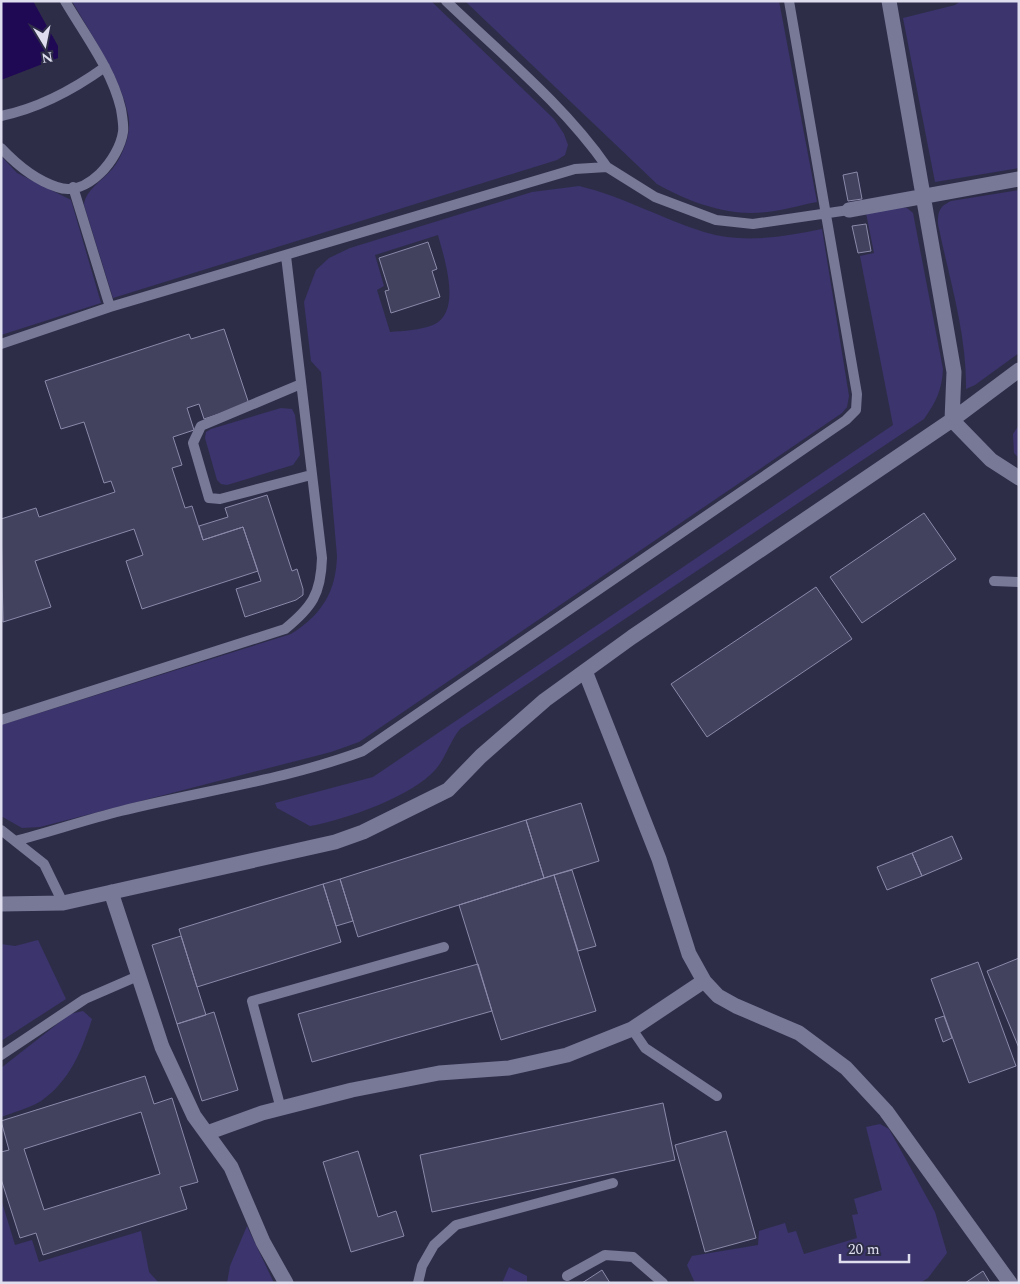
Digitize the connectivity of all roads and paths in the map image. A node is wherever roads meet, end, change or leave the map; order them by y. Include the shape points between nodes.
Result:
1 (65, 1) edge
2 (446, 1) edge
3 (789, 1) edge
4 (889, 1) edge
5 (105, 67) junction
6 (1, 116) edge
7 (1, 148) edge
8 (607, 167) junction
9 (1019, 179) edge
10 (73, 187) junction
11 (924, 195) junction
12 (849, 210) joint
13 (286, 256) junction
14 (110, 307) junction
15 (1, 344) edge
16 (1019, 370) edge
17 (301, 384) junction
18 (952, 420) junction
19 (311, 475) junction
20 (1019, 478) edge
21 (994, 581) dead end
22 (1019, 582) edge
23 (585, 671) junction
24 (1, 720) edge
25 (1, 830) edge
26 (15, 841) junction
27 (111, 892) junction
28 (63, 903) junction
29 (1, 904) edge
30 (444, 947) dead end
31 (138, 976) junction
32 (704, 981) junction
33 (632, 1029) junction
34 (1, 1055) edge
35 (717, 1096) dead end
36 (280, 1109) junction
37 (207, 1133) junction
38 (614, 1183) dead end
39 (567, 1276) dead end
40 (286, 1283) edge
41 (418, 1283) edge
42 (663, 1283) edge
43 (1010, 1283) edge

1 - 5 lane
2 - 8 lane via 570,120
3 - 26 lane via 857,394 856,410 846,420 363,751 325,764 121,812
4 - 11 street
5 - 6 lane via 49,101
5 - 10 lane via 121,109 123,132 104,172 86,184
7 - 10 lane via 19,168 58,188
8 - 12 lane via 655,197 716,220 753,224
8 - 13 lane via 555,174
9 - 11 street
10 - 14 lane
11 - 12 street
11 - 18 street via 954,372
13 - 14 lane
13 - 17 lane
14 - 15 lane
16 - 18 street
17 - 19 lane
17 - 19 lane via 201,426 193,443 208,498 220,499
18 - 20 street via 991,460
18 - 23 street
19 - 24 lane via 322,579 305,613 285,629
21 - 22 lane
23 - 27 street via 545,700 448,790 363,832 335,842
23 - 32 street via 659,860 689,954
25 - 26 lane
26 - 28 lane via 44,864
27 - 28 street
27 - 31 street
28 - 29 street
30 - 36 lane via 252,1002
31 - 34 lane via 84,999
31 - 37 street via 162,1048 194,1116
32 - 33 street
32 - 43 street via 718,996 799,1033 846,1068 886,1111
33 - 35 lane via 644,1048
33 - 36 street via 567,1055 509,1068 439,1073 352,1090
36 - 37 street
37 - 40 street via 231,1166 263,1242
38 - 41 lane via 456,1225 434,1245 422,1266
39 - 42 lane via 605,1255 633,1257

